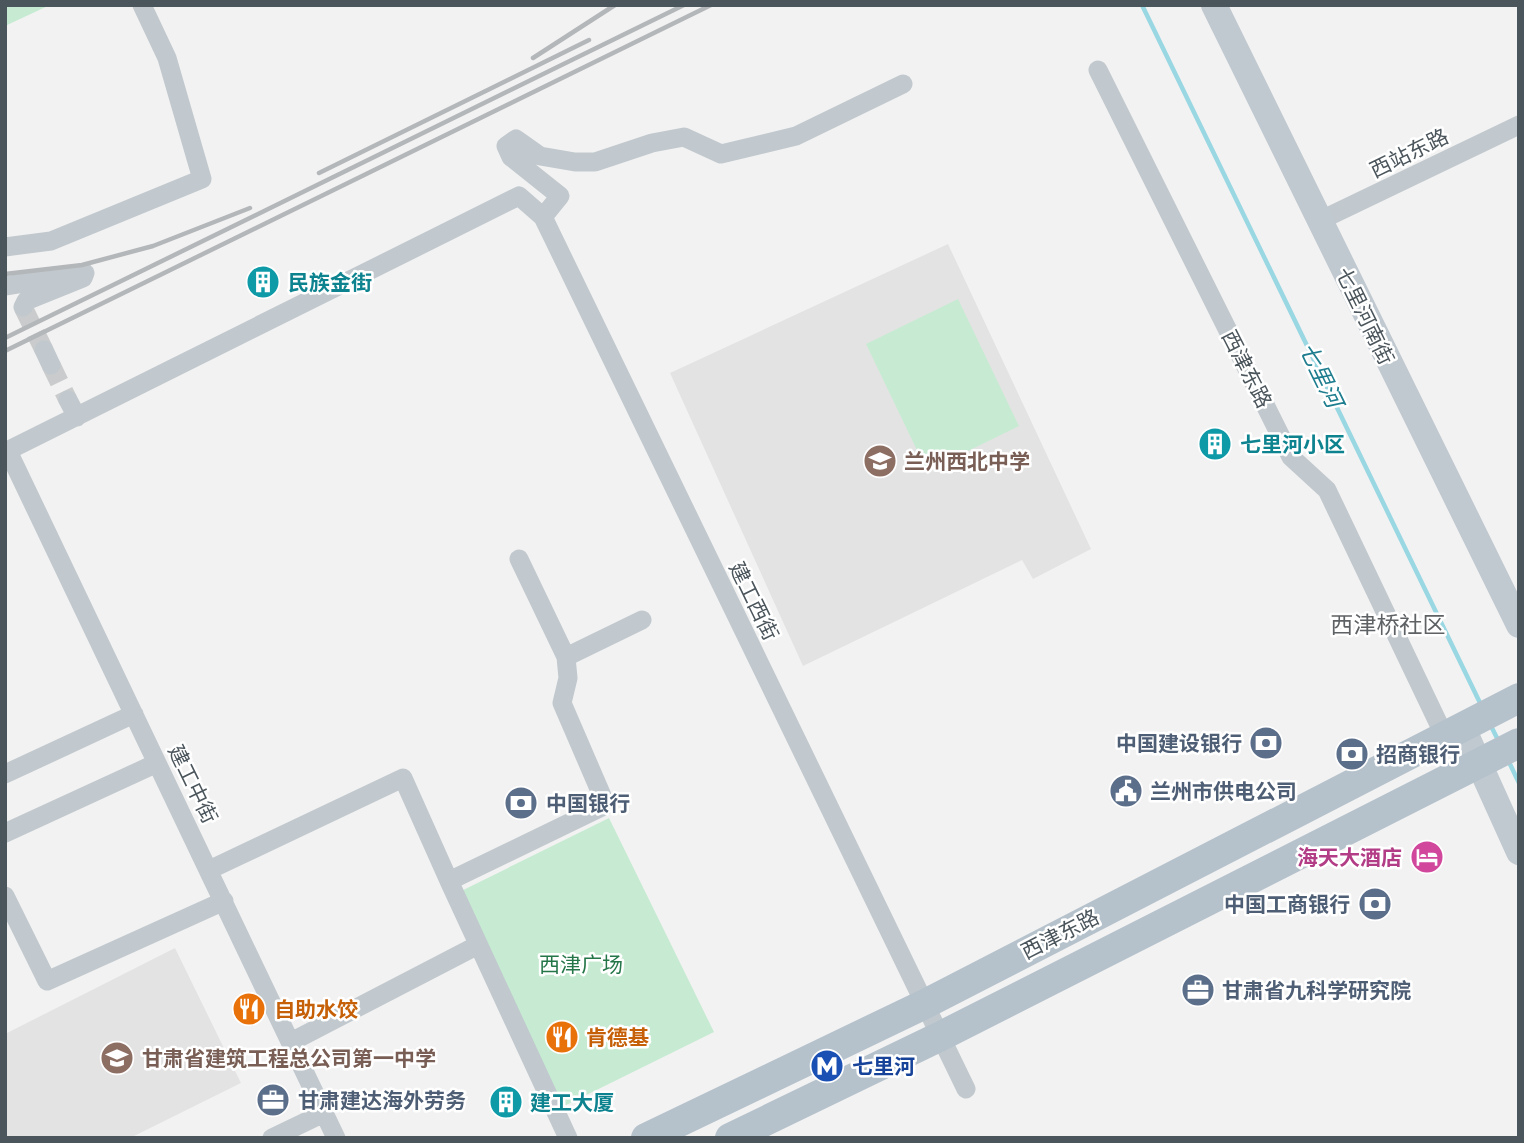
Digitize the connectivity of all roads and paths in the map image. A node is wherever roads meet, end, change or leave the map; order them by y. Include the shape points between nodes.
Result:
1 (142, 5) edge
2 (1214, 5) edge
3 (1098, 70) dead end
4 (903, 84) dead end
5 (1519, 125) edge
6 (543, 217) junction
7 (1319, 221) junction
8 (5, 247) edge
9 (5, 286) edge
10 (23, 307) dead end
11 (7, 451) edge
12 (519, 559) dead end
13 (642, 620) dead end
14 (1519, 625) edge
15 (566, 657) junction
16 (1518, 699) edge
17 (134, 714) junction
18 (1460, 727) junction
19 (1496, 754) edge
20 (157, 762) junction
21 (5, 774) edge
22 (5, 832) edge
23 (1519, 852) edge
24 (209, 870) junction
25 (449, 881) junction
26 (5, 896) edge
27 (224, 901) junction
28 (478, 945) junction
29 (925, 1004) junction
30 (941, 1036) junction
31 (290, 1042) junction
32 (966, 1089) dead end
33 (324, 1113) junction
34 (663, 1132) edge
35 (272, 1138) edge
36 (336, 1138) edge
37 (568, 1138) edge
38 (730, 1138) edge

1 - 8 street via 167,58 202,179 51,241
2 - 7 street, 七里河南街
3 - 18 street, 西津东路 via 1291,457 1327,490
4 - 6 street via 796,136 721,154 684,138 652,143 595,162 575,162 540,156 516,139 506,146 511,157 560,196
5 - 7 street, 西站东路
6 - 11 street via 519,196 73,409
6 - 29 street, 建工西街
7 - 14 street, 七里河南街
9 - 10 street via 85,273 83,278 26,301
11 - 17 street, 建工中街
12 - 15 street
13 - 15 street
15 - 25 street via 568,678 562,703 606,804
16 - 18 main road
17 - 20 street, 建工中街
17 - 21 street
18 - 19 street
18 - 29 main road, 西津东路
19 - 23 street
19 - 30 main road, 西津东路
20 - 22 street
20 - 24 street, 建工中街
24 - 25 street via 403,778
24 - 27 street, 建工中街
25 - 28 street
26 - 27 street via 47,981
27 - 31 street, 建工中街
28 - 31 street
28 - 37 street
29 - 30 street, 建工西街
29 - 34 main road, 西津东路
30 - 32 street, 建工西街
30 - 38 main road, 西津东路
31 - 33 street, 建工中街
33 - 35 street
33 - 36 street, 建工中街

